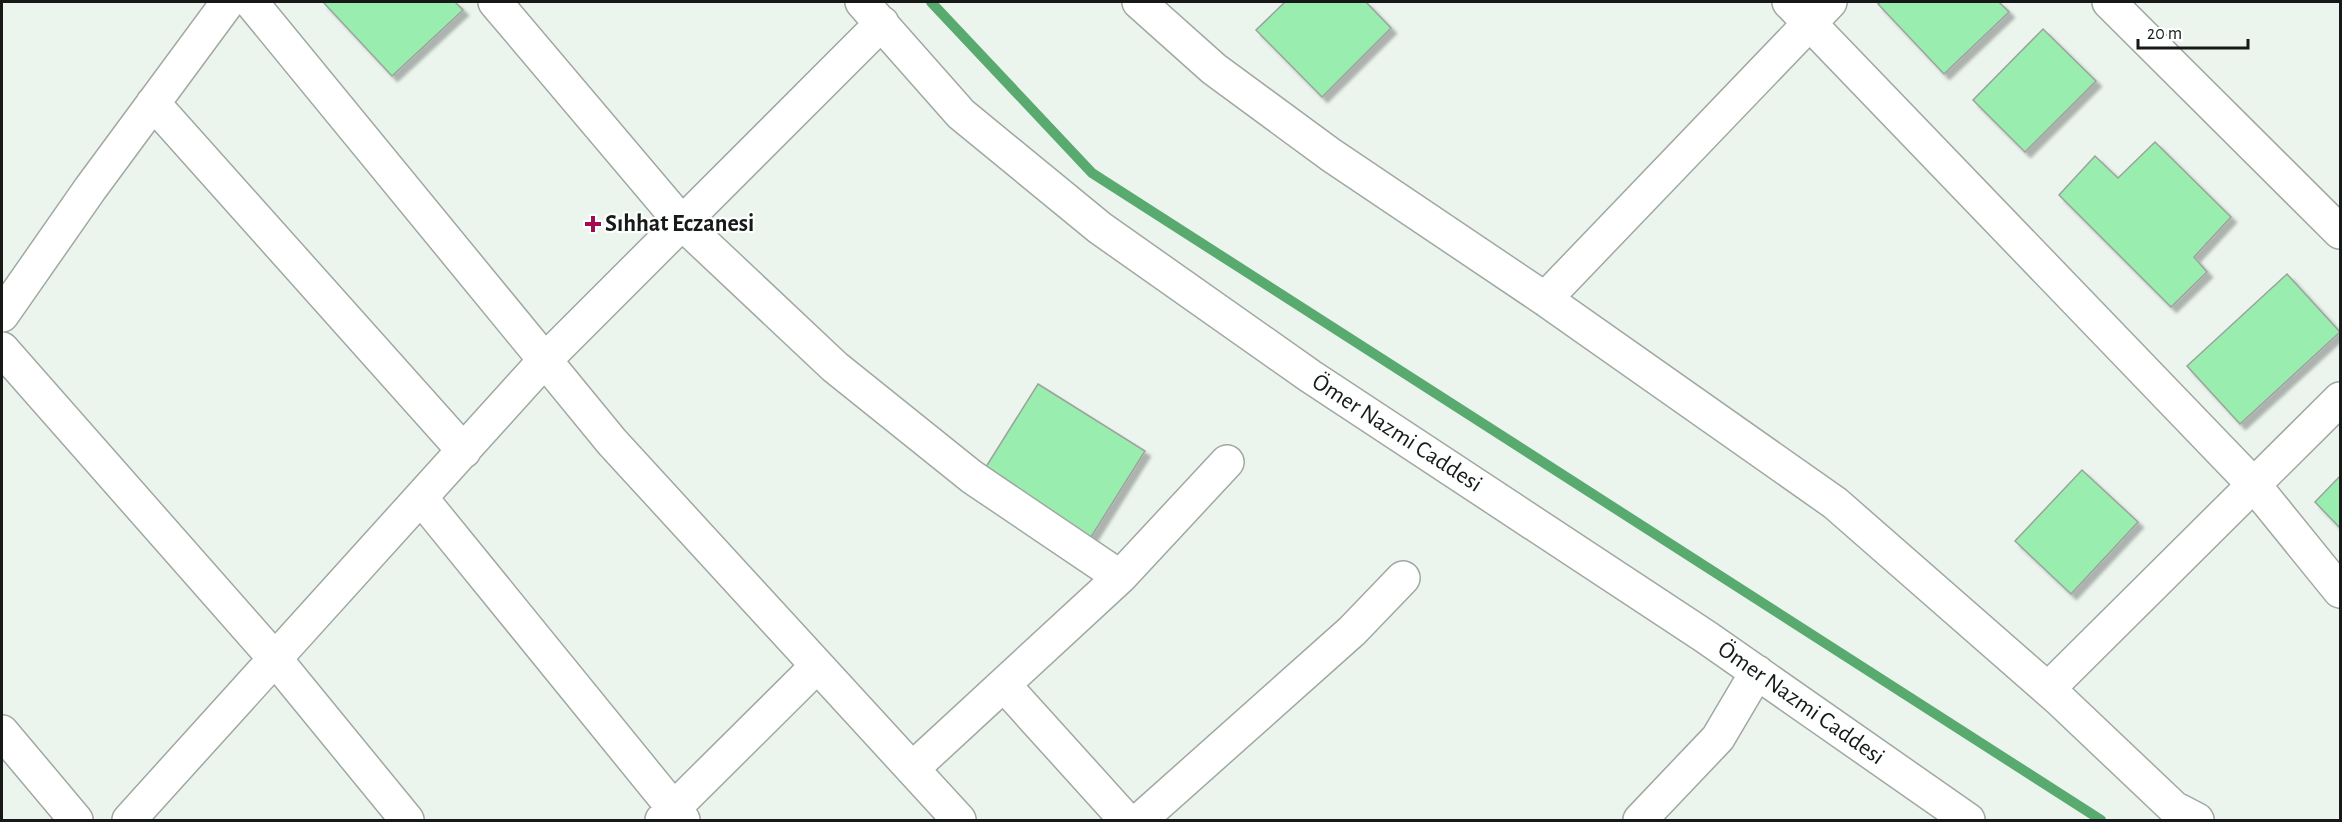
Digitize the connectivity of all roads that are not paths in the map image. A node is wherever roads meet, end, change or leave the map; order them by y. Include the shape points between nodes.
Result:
1 (228, 2) edge
2 (251, 2) edge
3 (495, 2) edge
4 (1139, 2) edge
5 (2109, 2) edge
6 (1809, 8) edge
7 (872, 12) edge
8 (153, 103) junction
9 (682, 223) junction
10 (2340, 232) edge
11 (1545, 299) junction
12 (2, 315) edge
13 (2, 349) edge
14 (545, 360) junction
15 (2340, 399) edge
16 (464, 451) junction
17 (1227, 462) dead end
18 (2254, 485) junction
19 (421, 498) junction
20 (1120, 577) junction
21 (1403, 578) dead end
22 (2340, 591) edge
23 (276, 660) junction
24 (817, 666) junction
25 (1757, 672) junction
26 (1004, 685) junction
27 (2048, 689) junction
28 (2, 732) edge
29 (912, 770) junction
30 (673, 817) edge
31 (76, 820) edge
32 (129, 820) edge
33 (407, 820) edge
34 (959, 820) edge
35 (1126, 820) edge
36 (1140, 820) edge
37 (1640, 820) edge
38 (1968, 820) edge
39 (2197, 820) edge

1 - 8 street
2 - 14 street
3 - 9 street
4 - 11 street via 1214,69 1331,155
5 - 10 street
6 - 11 street
6 - 18 street
7 - 9 street
7 - 25 street, Ömer Nazmi Caddesi via 961,114 1100,228 1310,376
8 - 12 street
8 - 16 street
9 - 14 street
9 - 20 street via 835,367 972,477
11 - 27 street via 1835,503
13 - 23 street
14 - 16 street
14 - 24 street via 612,442
15 - 18 street
16 - 19 street
17 - 20 street
18 - 22 street
18 - 27 street
19 - 23 street
19 - 30 street
20 - 26 street
21 - 36 street via 1352,631
23 - 32 street
23 - 33 street
24 - 29 street
24 - 30 street
25 - 37 street via 1718,738
25 - 38 street, Ömer Nazmi Caddesi
26 - 29 street
26 - 35 street
27 - 39 street via 2174,808
28 - 31 street
29 - 34 street

